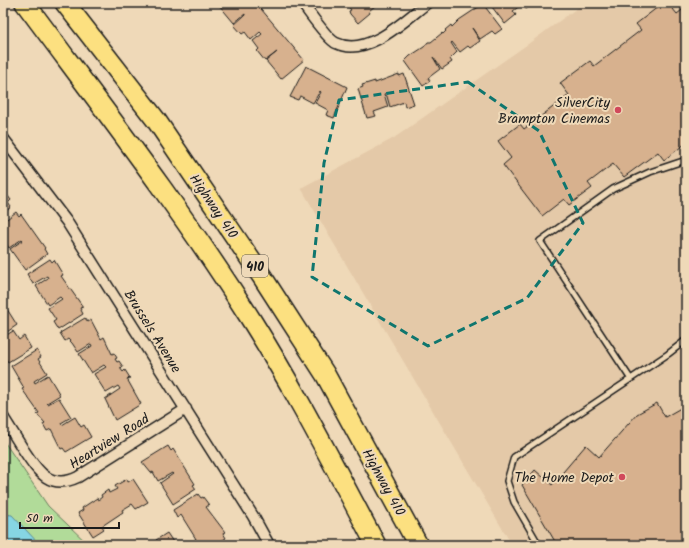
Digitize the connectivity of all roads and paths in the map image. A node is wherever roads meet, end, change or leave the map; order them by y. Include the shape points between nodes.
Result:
1 (25, 3) edge
2 (66, 3) edge
3 (302, 3) edge
4 (427, 3) edge
5 (3, 138) edge
6 (686, 160) edge
7 (686, 340) edge
8 (630, 378) junction
9 (186, 409) junction
10 (3, 417) edge
11 (264, 543) edge
12 (376, 545) edge
13 (418, 545) edge
14 (539, 545) edge

1 - 12 highway, 410 via 156,180 249,317 302,405
2 - 13 highway, Highway 410 / 410 via 156,120 267,284 325,374
3 - 4 street via 334,43 352,48 378,40
5 - 9 street, Brussels Avenue via 67,222
6 - 8 lane via 650,172 613,189 540,241
7 - 8 lane
8 - 14 lane via 514,457 507,482 514,502
9 - 10 street, Heartview Road via 78,477 60,482 48,479 37,471
9 - 11 street, Brussels Avenue via 253,516

